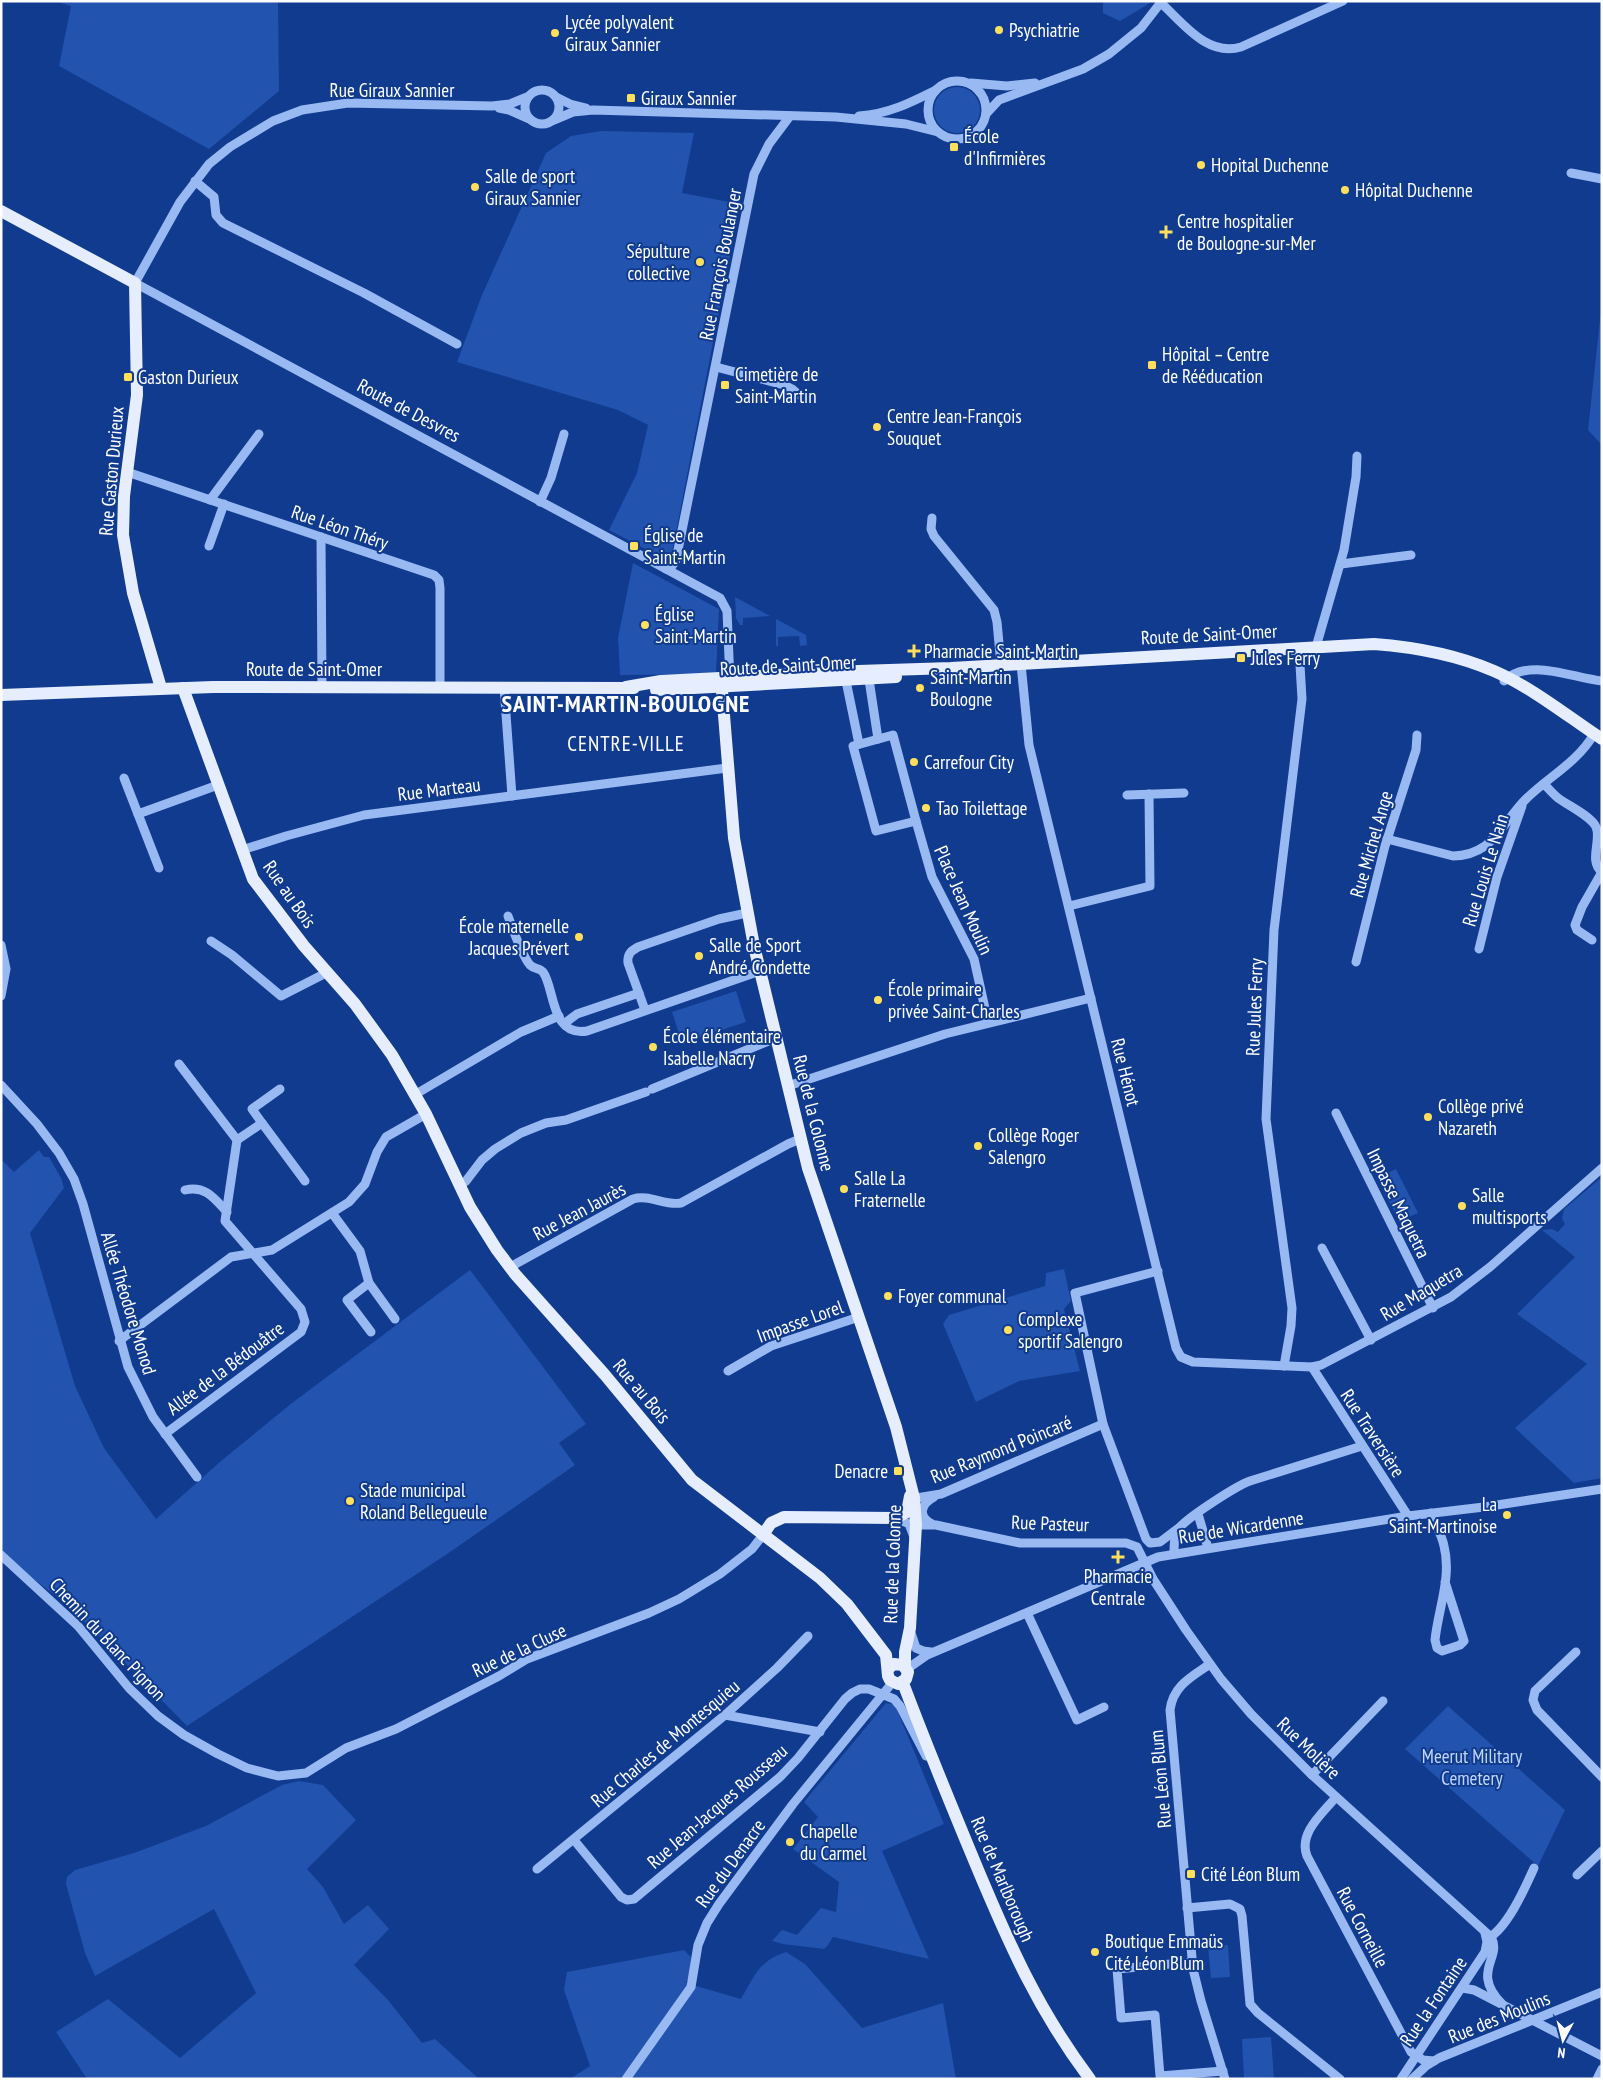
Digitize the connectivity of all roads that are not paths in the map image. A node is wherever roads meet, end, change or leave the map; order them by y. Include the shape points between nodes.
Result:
1 (1343, 1) edge
2 (1162, 2) edge
3 (1062, 77) junction
4 (967, 82) junction
5 (936, 90) junction
6 (528, 97) junction
7 (556, 97) junction
8 (492, 106) junction
9 (593, 110) junction
10 (986, 114) junction
11 (790, 116) junction
12 (836, 117) junction
13 (529, 119) junction
14 (554, 120) junction
15 (938, 132) junction
16 (1571, 172) dead end
17 (1602, 179) edge
18 (195, 181) junction
19 (1, 211) edge
20 (135, 283) junction
21 (457, 344) dead end
22 (716, 367) junction
23 (798, 396) dead end
24 (259, 434) dead end
25 (564, 434) dead end
26 (1357, 456) dead end
27 (127, 472) junction
28 (210, 500) junction
29 (540, 502) junction
30 (224, 504) junction
31 (932, 518) dead end
32 (321, 537) junction
33 (209, 546) dead end
34 (1411, 555) dead end
35 (1341, 564) junction
36 (666, 569) junction
37 (1316, 647) junction
38 (1299, 648) junction
39 (1021, 664) junction
40 (1001, 665) junction
41 (868, 675) junction
42 (845, 676) junction
43 (1509, 677) junction
44 (726, 682) junction
45 (1602, 682) edge
46 (440, 687) junction
47 (504, 687) junction
48 (161, 688) junction
49 (183, 688) junction
50 (322, 688) junction
51 (1, 695) edge
52 (1416, 736) dead end
53 (878, 739) junction
54 (1595, 739) edge
55 (859, 744) junction
56 (1602, 750) edge
57 (728, 768) junction
58 (124, 778) dead end
59 (1544, 784) junction
60 (218, 785) junction
61 (1184, 793) dead end
62 (1149, 794) junction
63 (1127, 795) dead end
64 (512, 796) junction
65 (1523, 801) junction
66 (138, 814) junction
67 (916, 821) junction
68 (1387, 839) junction
69 (242, 850) junction
70 (158, 868) dead end
71 (1602, 872) edge
72 (1069, 906) junction
73 (747, 913) junction
74 (508, 916) dead end
75 (1592, 940) dead end
76 (211, 941) dead end
77 (1, 945) edge
78 (1479, 949) dead end
79 (1356, 962) dead end
80 (760, 970) junction
81 (328, 972) junction
82 (639, 993) junction
83 (1, 996) edge
84 (1091, 998) junction
85 (645, 1010) junction
86 (562, 1020) junction
87 (988, 1022) junction
88 (776, 1038) junction
89 (179, 1064) dead end
90 (1, 1085) edge
91 (788, 1086) junction
92 (280, 1089) dead end
93 (416, 1094) junction
94 (1336, 1113) dead end
95 (426, 1114) junction
96 (262, 1123) junction
97 (800, 1139) junction
98 (237, 1140) junction
99 (1602, 1168) edge
100 (305, 1181) dead end
101 (459, 1186) junction
102 (185, 1190) dead end
103 (226, 1212) junction
104 (332, 1213) junction
105 (1322, 1248) dead end
106 (254, 1254) junction
107 (510, 1267) junction
108 (1158, 1270) junction
109 (370, 1283) junction
110 (1433, 1308) junction
111 (859, 1317) junction
112 (395, 1319) dead end
113 (371, 1332) dead end
114 (1371, 1340) junction
115 (119, 1341) junction
116 (1284, 1366) junction
117 (1312, 1367) junction
118 (728, 1371) dead end
119 (1103, 1424) junction
120 (165, 1434) junction
121 (1362, 1446) junction
122 (197, 1477) dead end
123 (1602, 1489) edge
124 (941, 1494) junction
125 (912, 1496) junction
126 (1431, 1513) junction
127 (1198, 1514) junction
128 (1408, 1516) junction
129 (896, 1518) junction
130 (933, 1524) junction
131 (916, 1525) junction
132 (1180, 1527) junction
133 (763, 1535) junction
134 (914, 1539) junction
135 (1208, 1548) junction
136 (1174, 1554) junction
137 (1, 1555) edge
138 (1145, 1561) junction
139 (1444, 1582) junction
140 (1027, 1612) junction
141 (910, 1628) junction
142 (808, 1636) dead end
143 (936, 1651) junction
144 (1576, 1652) dead end
145 (1210, 1664) junction
146 (906, 1668) junction
147 (888, 1669) junction
148 (898, 1683) junction
149 (884, 1694) junction
150 (1383, 1701) dead end
151 (1104, 1707) dead end
152 (725, 1715) junction
153 (820, 1732) junction
154 (1312, 1775) junction
155 (278, 1776) joint
156 (1602, 1778) edge
157 (944, 1787) junction
158 (1336, 1797) junction
159 (574, 1840) junction
160 (1602, 1851) edge
161 (1534, 1868) dead end
162 (538, 1869) dead end
163 (1577, 1875) dead end
164 (1187, 1908) junction
165 (1487, 1936) junction
166 (1192, 1962) junction
167 (1462, 1988) junction
168 (1602, 1992) edge
169 (1502, 2004) junction
170 (1535, 2021) junction
171 (1425, 2042) junction
172 (1602, 2056) edge
173 (1416, 2057) junction
174 (1437, 2060) junction
175 (1602, 2069) edge
176 (1224, 2075) edge
177 (626, 2079) edge
178 (1090, 2079) edge
179 (1340, 2079) edge
180 (1401, 2079) edge
181 (1412, 2079) edge
182 (1596, 2079) edge

1 - 2 street via 1241,47 1224,50 1204,42
2 - 3 street via 1144,25 1119,48
3 - 4 street via 1015,86
3 - 10 street via 999,100
4 - 5 street via 949,82
4 - 10 street via 982,93
5 - 12 street via 887,112
5 - 15 street via 928,110 930,121
6 - 7 street via 539,90
6 - 8 street, Rue Giraux Sannier
6 - 13 street via 524,107
7 - 9 street
7 - 14 street via 559,109
8 - 13 street, Rue Giraux Sannier
8 - 18 street, Rue Giraux Sannier via 355,102 297,112 273,121 230,147 214,159
9 - 11 street
9 - 14 street via 573,112
10 - 15 street via 979,130 967,137 952,138
11 - 12 street
11 - 22 street, Rue François Boulanger via 769,144 754,174
12 - 15 street via 906,124
13 - 14 street via 541,125
16 - 17 street
18 - 20 street, Rue Giraux Sannier
18 - 21 street via 212,194 216,215 222,223
19 - 20 main road, Route de Desvres
20 - 27 main road, Rue Gaston Durieux via 136,395
20 - 29 street, Route de Desvres
22 - 23 street via 784,386
22 - 36 street, Rue François Boulanger via 676,560
24 - 28 street
25 - 29 street
26 - 35 street
27 - 28 street, Rue Léon Théry
27 - 48 main road, Rue Gaston Durieux via 124,552
28 - 30 street, Rue Léon Théry
29 - 36 street, Route de Desvres
30 - 32 street, Rue Léon Théry
30 - 33 street
31 - 40 street via 934,536 994,610
32 - 46 street, Rue Léon Théry via 437,578 440,588
32 - 50 street
34 - 35 street
35 - 37 street
36 - 44 street, Route de Desvres via 724,602 727,616
37 - 38 main road, Route de Saint-Omer
37 - 43 main road, Route de Saint-Omer via 1364,643 1391,645 1431,652
38 - 39 main road, Route de Saint-Omer
38 - 116 street, Rue Jules Ferry via 1302,698 1274,930 1266,1119 1292,1308
39 - 40 main road, Route de Saint-Omer
39 - 72 street, Rue Hénot via 1028,738
40 - 41 main road, Route de Saint-Omer
41 - 42 main road, Route de Saint-Omer
41 - 53 street
42 - 44 main road, Route de Saint-Omer
42 - 55 street
43 - 45 street via 1531,669
43 - 54 main road, Route de Saint-Omer
44 - 47 main road, Route de Saint-Omer via 658,690
44 - 57 main road, Rue de la Colonne
46 - 47 main road, Route de Saint-Omer
46 - 50 main road, Route de Saint-Omer
47 - 64 street
48 - 49 main road, Route de Saint-Omer
48 - 51 main road, Route de Saint-Omer
49 - 50 main road, Route de Saint-Omer
49 - 60 main road, Rue au Bois
52 - 68 street, Rue Michel Ange via 1415,754
53 - 55 street
53 - 67 street, Place Jean Moulin via 893,735
54 - 56 main road, Route de Saint-Omer
54 - 59 street
55 - 67 street via 853,746 876,832
57 - 64 street, Rue Marteau
57 - 73 main road, Rue de la Colonne via 736,852
58 - 66 street
59 - 65 street
59 - 71 street via 1594,824 1598,836 1596,861
60 - 66 street
60 - 69 main road, Rue au Bois
61 - 62 street
62 - 63 street
62 - 72 street via 1150,886
64 - 69 street, Rue Marteau via 348,818
65 - 68 street via 1489,843 1468,854 1442,854
65 - 78 street, Rue Louis Le Nain via 1497,877
66 - 70 street
67 - 87 street, Place Jean Moulin via 932,877 974,959
68 - 79 street, Rue Michel Ange
69 - 81 main road, Rue au Bois via 256,883
71 - 75 street via 1575,925
72 - 84 street, Rue Hénot
73 - 80 main road, Rue de la Colonne
73 - 82 street via 718,919 633,950 628,960
74 - 86 street via 529,963 544,974
76 - 81 street via 232,954 281,996
77 - 83 street via 6,969
80 - 85 street
80 - 88 main road, Rue de la Colonne
81 - 93 main road, Rue au Bois via 372,1025
82 - 85 street
82 - 86 street
84 - 87 street
84 - 108 street, Rue Hénot
85 - 86 street via 584,1032 575,1031
86 - 93 street via 522,1032
87 - 91 street
88 - 91 main road, Rue de la Colonne
88 - 101 street via 649,1090 521,1133 482,1160
89 - 98 street
90 - 115 street, Allée Théodore Monod via 37,1124 74,1179
91 - 97 main road, Rue de la Colonne
92 - 96 street via 252,1110
93 - 95 main road, Rue au Bois
94 - 110 street, Impasse Maquetra
95 - 101 main road, Rue au Bois
95 - 104 street via 386,1137 362,1189
96 - 98 street
96 - 100 street
97 - 107 street, Rue Jean Jaurès via 681,1203 643,1197 633,1199
97 - 111 main road, Rue de la Colonne
98 - 103 street
99 - 110 street, Rue Maquetra via 1490,1267
101 - 107 main road, Rue au Bois
102 - 103 street via 207,1191
103 - 106 street via 225,1221
104 - 106 street via 276,1248
104 - 109 street via 360,1250
105 - 114 street
106 - 115 street via 231,1257
106 - 120 street, Allée de la Bédouâtre via 303,1314 304,1329
107 - 133 main road, Rue au Bois via 692,1480
108 - 116 street, Rue Hénot via 1176,1348 1181,1357 1205,1363
108 - 119 street via 1075,1293
109 - 112 street
109 - 113 street via 347,1300
110 - 114 street, Rue Maquetra
111 - 118 street, Impasse Lorel via 771,1346
111 - 125 main road, Rue de la Colonne via 896,1427
114 - 117 street, Rue Maquetra
115 - 120 street, Allée Théodore Monod via 142,1397
116 - 117 street, Rue Hénot
117 - 121 street, Rue Traversière
119 - 124 street, Rue Raymond Poincaré
119 - 132 street via 1147,1541 1160,1542
120 - 122 street, Allée Théodore Monod
121 - 127 street via 1244,1483
121 - 128 street, Rue Traversière
123 - 126 street, Rue de Wicardenne
124 - 125 street, Rue Raymond Poincaré
124 - 130 street via 922,1509 924,1518
125 - 129 main road via 907,1512
125 - 131 main road, Rue de la Colonne
126 - 128 street, Rue de Wicardenne
126 - 139 street via 1445,1549
127 - 132 street
127 - 135 street
128 - 135 street, Rue de Wicardenne
129 - 133 main road via 784,1517 774,1521
129 - 134 street via 908,1524
130 - 131 street, Rue Pasteur
130 - 138 street, Rue Pasteur via 1020,1544 1129,1544 1136,1547
131 - 134 main road, Rue de la Colonne
132 - 136 street
133 - 147 main road, Rue au Bois via 820,1578 847,1604 884,1652
133 - 155 street, Rue de la Cluse via 752,1549 720,1574 680,1599 527,1659 396,1729 346,1748 304,1774
134 - 141 main road, Rue de la Colonne
135 - 136 street, Rue de Wicardenne
136 - 138 street, Rue de Wicardenne
137 - 155 street, Chemin du Blanc Pignon via 78,1626 129,1688 158,1716 218,1754 247,1768
138 - 140 street, Rue de Wicardenne
138 - 145 street, Rue Molière via 1175,1614
139 - 139 street via 1435,1640 1437,1648 1442,1650 1464,1641
140 - 143 street, Rue de Wicardenne
140 - 151 street via 1077,1720
141 - 143 street via 916,1648 923,1652
141 - 146 main road, Rue de la Colonne via 905,1652
142 - 152 street, Rue Charles de Montesquieu
143 - 146 street, Rue de Wicardenne
144 - 156 street via 1535,1691 1533,1704
145 - 154 street, Rue Molière via 1250,1714
145 - 164 street, Rue Léon Blum via 1178,1688 1170,1710
146 - 147 main road via 896,1663
146 - 148 main road via 908,1677
147 - 148 main road via 888,1676
148 - 149 street, Rue du Denacre
148 - 157 main road, Rue de Marlborough
149 - 153 street, Rue Jean-Jacques Rousseau via 864,1689 852,1693
149 - 157 street via 900,1706
149 - 177 street, Rue du Denacre via 793,1804 719,1904 698,1945 691,1987
150 - 154 street
152 - 153 street
152 - 159 street, Rue Charles de Montesquieu
153 - 159 street, Rue Jean-Jacques Rousseau via 780,1777 634,1899 621,1897
154 - 158 street, Rue Molière
157 - 178 main road, Rue de Marlborough via 1026,1979
158 - 165 street, Rue Molière
158 - 173 street, Rue Corneille via 1310,1829 1305,1851
159 - 162 street, Rue Charles de Montesquieu
160 - 163 street
161 - 165 street, Rue la Fontaine via 1518,1902 1496,1933
164 - 166 street, Rue Léon Blum
164 - 179 street via 1230,1904 1240,1909 1249,2000 1255,2010
165 - 167 street, Rue la Fontaine via 1485,1952
165 - 169 street, Rue la Fontaine via 1494,1950 1487,1967 1487,1979
166 - 176 street, Rue Léon Blum via 1200,2001
166 - 176 street via 1117,1968 1121,2018 1155,2015 1160,2076
167 - 169 street
167 - 171 street, Rue la Fontaine
168 - 170 street, Rue des Moulins
169 - 170 street
170 - 172 street
170 - 174 street, Rue des Moulins
171 - 173 street, Rue la Fontaine
171 - 174 street
173 - 174 street via 1426,2061
173 - 180 street, Rue la Fontaine
174 - 181 street, Rue des Moulins
175 - 182 street

